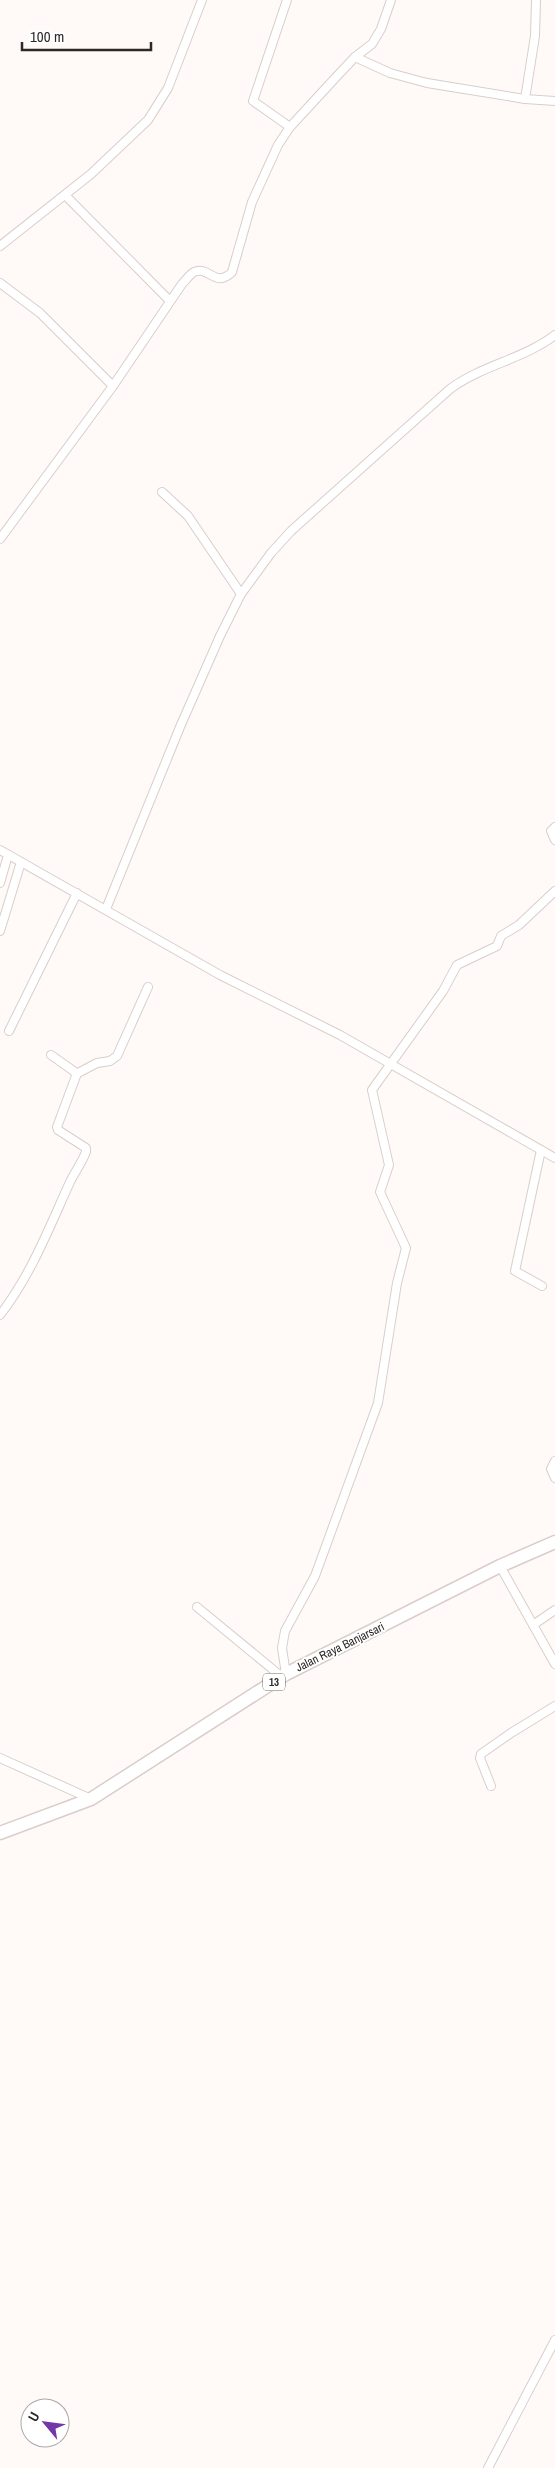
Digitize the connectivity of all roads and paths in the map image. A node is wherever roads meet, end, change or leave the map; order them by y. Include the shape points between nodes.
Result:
1 (202, 0) edge
2 (287, 0) edge
3 (391, 0) edge
4 (536, 0) edge
5 (355, 57) junction
6 (526, 100) junction
7 (555, 101) edge
8 (290, 127) junction
9 (65, 195) junction
10 (0, 246) edge
11 (0, 283) edge
12 (170, 301) junction
13 (555, 334) edge
14 (113, 386) junction
15 (162, 492) dead end
16 (0, 538) edge
17 (241, 594) junction
18 (555, 827) edge
19 (555, 840) edge
20 (0, 850) edge
21 (8, 855) junction
22 (21, 862) junction
23 (0, 883) edge
24 (555, 891) edge
25 (77, 893) junction
26 (106, 909) junction
27 (0, 931) edge
28 (148, 987) dead end
29 (10, 1031) dead end
30 (51, 1055) dead end
31 (390, 1065) junction
32 (76, 1074) junction
33 (541, 1150) junction
34 (555, 1158) edge
35 (542, 1286) dead end
36 (0, 1316) edge
37 (555, 1461) edge
38 (555, 1478) edge
39 (555, 1542) edge
40 (500, 1566) junction
41 (197, 1607) dead end
42 (555, 1610) edge
43 (533, 1625) junction
44 (555, 1664) edge
45 (284, 1675) junction
46 (555, 1706) edge
47 (0, 1758) edge
48 (491, 1786) dead end
49 (91, 1800) junction
50 (0, 1833) edge
51 (555, 2340) edge
52 (488, 2468) edge

1 - 9 street via 158,107 125,144
2 - 8 street via 253,98 258,106
3 - 5 street via 372,44
4 - 6 street via 535,36
5 - 6 street via 414,80
5 - 8 street
6 - 7 street
8 - 12 street via 278,145 252,202 232,272 220,279 200,271 190,276
9 - 10 street
9 - 12 street
11 - 14 street via 40,313
12 - 14 street
13 - 17 street via 526,352 473,374 450,389 291,531
14 - 16 street
15 - 17 street via 188,516
17 - 26 street via 180,727
18 - 19 street via 551,831
20 - 21 street
21 - 22 street
21 - 23 street
22 - 25 street
22 - 27 street
24 - 31 street via 501,936 498,946 457,965 443,991
25 - 26 street
25 - 29 street
26 - 31 street via 220,975 340,1035
28 - 32 street via 117,1056
30 - 32 street
31 - 33 street
31 - 45 street via 372,1090 389,1165 380,1192 406,1248 397,1283 378,1403 315,1576 285,1631 282,1648
32 - 36 street via 57,1127 83,1146 86,1152 48,1234
33 - 34 street
33 - 35 street via 515,1271
37 - 38 street via 551,1469
39 - 40 highway, Jalan Raya Banjarsari / 13
40 - 43 street
40 - 45 highway, Jalan Raya Banjarsari / 13
41 - 45 street
42 - 43 street
43 - 44 street
45 - 49 highway, Jalan Raya Banjarsari / 13
46 - 48 street via 481,1754
47 - 49 street
49 - 50 highway, Jalan Raya Banjarsari / 13
51 - 52 street

